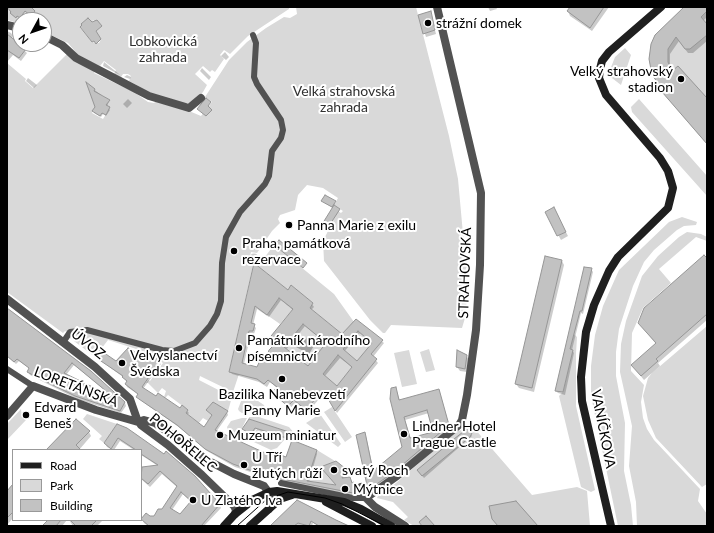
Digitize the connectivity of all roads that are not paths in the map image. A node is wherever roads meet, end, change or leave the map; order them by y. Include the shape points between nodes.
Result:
1 (437, 7) edge
2 (661, 7) edge
3 (253, 35) dead end
4 (52, 40) edge
5 (201, 98) dead end
6 (7, 299) edge
7 (64, 341) junction
8 (7, 369) edge
9 (33, 386) junction
10 (7, 416) edge
11 (138, 422) junction
12 (281, 483) dead end
13 (361, 487) dead end
14 (269, 492) junction
15 (296, 494) junction
16 (366, 498) junction
17 (320, 499) junction
18 (269, 509) junction
19 (235, 510) junction
20 (224, 526) edge
21 (250, 526) edge
22 (372, 526) edge
23 (391, 526) edge
24 (405, 526) edge
25 (611, 526) edge

1 - 16 street, STRAHOVSKÁ via 481,193 476,330 467,395 459,425
2 - 25 main road, VANÍČKOVA via 609,52 602,61 599,78 606,95 660,158 668,171 673,188 668,208 618,257 609,271 594,305 586,332 581,370 582,401
3 - 7 street via 256,43 256,81 282,120 284,130 272,150 269,176 265,184 240,212 226,237 221,301 210,326 195,343 174,351 87,330 70,332
4 - 5 street via 76,58 149,96 189,108
6 - 7 street, ÚVOZ
7 - 11 street, ÚVOZ via 130,399
8 - 9 street, LORETÁNSKÁ
9 - 10 street
9 - 11 street, LORETÁNSKÁ via 96,410
11 - 14 street, POHOŘELEC via 144,420 155,423 207,460 260,484
11 - 19 street, POHOŘELEC via 180,454
12 - 16 street via 353,498
13 - 16 street
14 - 15 main road
14 - 18 street via 272,499
14 - 19 main road
15 - 17 main road
15 - 18 main road via 280,499
16 - 24 street via 380,511
17 - 22 main road
17 - 23 main road via 350,504
18 - 21 main road
19 - 20 main road

